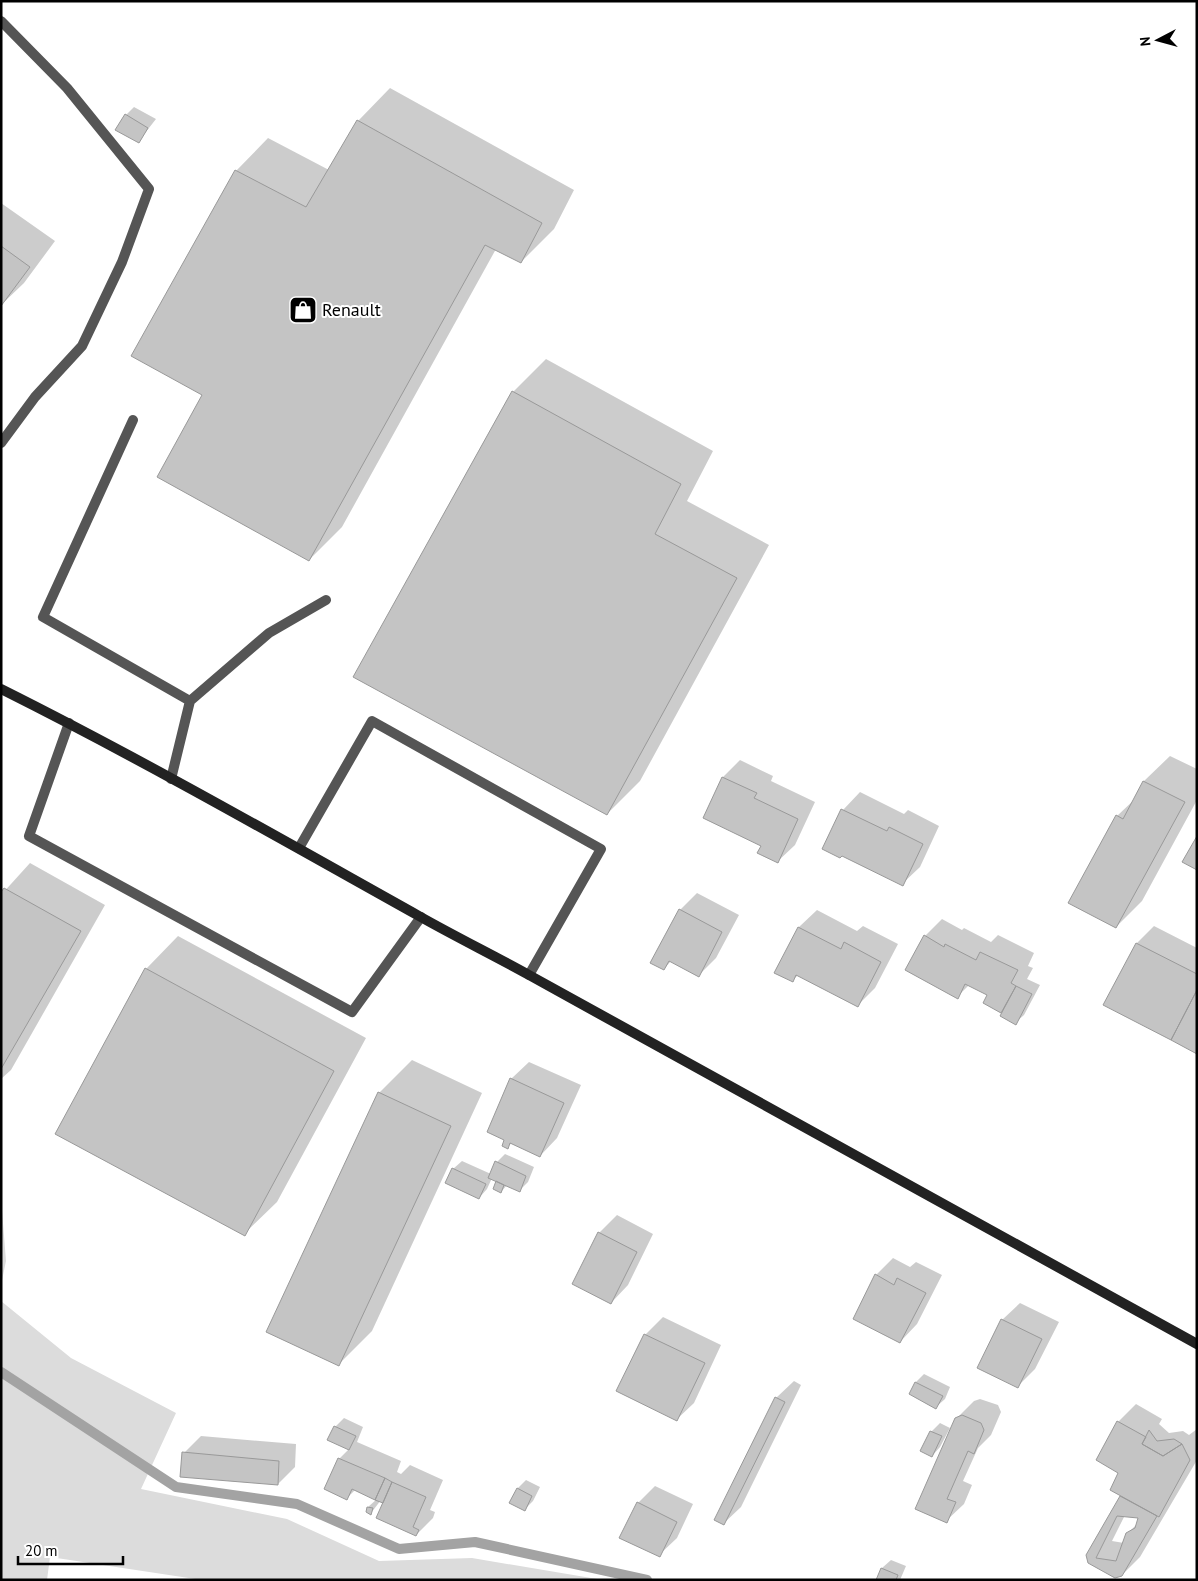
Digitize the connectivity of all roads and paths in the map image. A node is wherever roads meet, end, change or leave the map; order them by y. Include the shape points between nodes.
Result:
1 (1, 21) edge
2 (133, 420) dead end
3 (1, 443) edge
4 (326, 600) dead end
5 (1, 689) edge
6 (190, 701) junction
7 (69, 723) junction
8 (171, 778) junction
9 (299, 848) junction
10 (421, 917) junction
11 (530, 975) junction
12 (1197, 1344) edge

1 - 3 lane via 67,88 149,189 122,262 82,346 35,397
2 - 6 lane via 43,617
4 - 6 lane via 269,633
5 - 7 main road
6 - 8 lane
7 - 8 main road
7 - 10 lane via 29,836 352,1012
8 - 9 main road
9 - 10 main road
9 - 11 lane via 372,721 600,849
10 - 11 main road
11 - 12 main road

